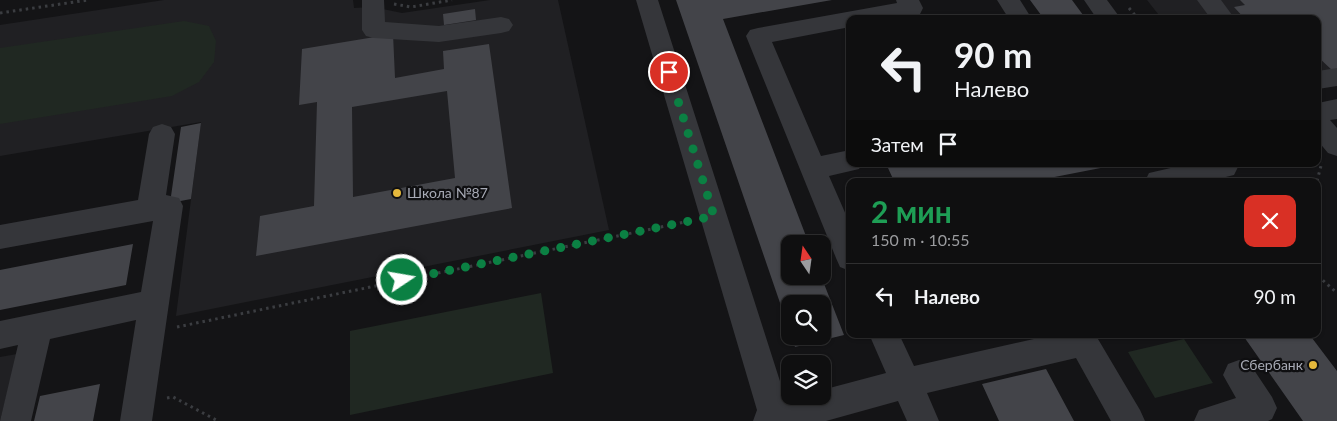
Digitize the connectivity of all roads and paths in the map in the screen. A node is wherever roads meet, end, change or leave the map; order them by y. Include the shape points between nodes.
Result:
1 (88, 0) edge
2 (452, 0) edge
3 (647, 0) edge
4 (907, 0) edge
5 (1008, 0) edge
6 (1095, 0) edge
7 (1208, 0) edge
8 (382, 2) edge
9 (0, 13) edge
10 (875, 15) edge
11 (1018, 15) edge
12 (1107, 15) edge
13 (1221, 15) edge
14 (846, 21) edge
15 (501, 25) dead end
16 (1337, 77) edge
17 (1321, 80) edge
18 (1337, 109) edge
19 (1321, 112) edge
20 (1321, 127) edge
21 (162, 134) dead end
22 (1337, 146) edge
23 (846, 162) edge
24 (1225, 167) edge
25 (812, 168) junction
26 (1172, 178) edge
27 (150, 210) junction
28 (714, 216) junction
29 (0, 237) edge
30 (846, 244) edge
31 (1321, 279) edge
32 (1337, 293) edge
33 (154, 303) junction
34 (38, 327) junction
35 (150, 333) junction
36 (0, 334) edge
37 (886, 338) edge
38 (1240, 375) dead end
39 (906, 383) junction
40 (137, 413) edge
41 (773, 420) edge
42 (15, 421) edge
43 (218, 421) edge
44 (922, 421) edge
45 (1129, 421) edge
46 (1210, 421) edge

1 - 9 path
2 - 8 path via 410,7
3 - 28 lane
4 - 10 lane via 912,8
5 - 11 lane
6 - 12 lane
7 - 13 lane
8 - 15 lane via 374,30 439,34
14 - 25 lane via 758,36
16 - 17 lane
18 - 19 lane
20 - 22 lane
21 - 27 lane
23 - 25 lane
24 - 26 lane
25 - 30 lane
27 - 29 lane
27 - 33 lane via 169,206
28 - 35 path
28 - 41 lane
31 - 32 path
33 - 34 lane
33 - 35 lane
34 - 36 lane
34 - 42 lane
35 - 40 lane
37 - 39 lane
38 - 46 lane via 1261,408
39 - 41 lane
39 - 44 lane
39 - 45 lane via 1083,342
40 - 43 path via 173,397

